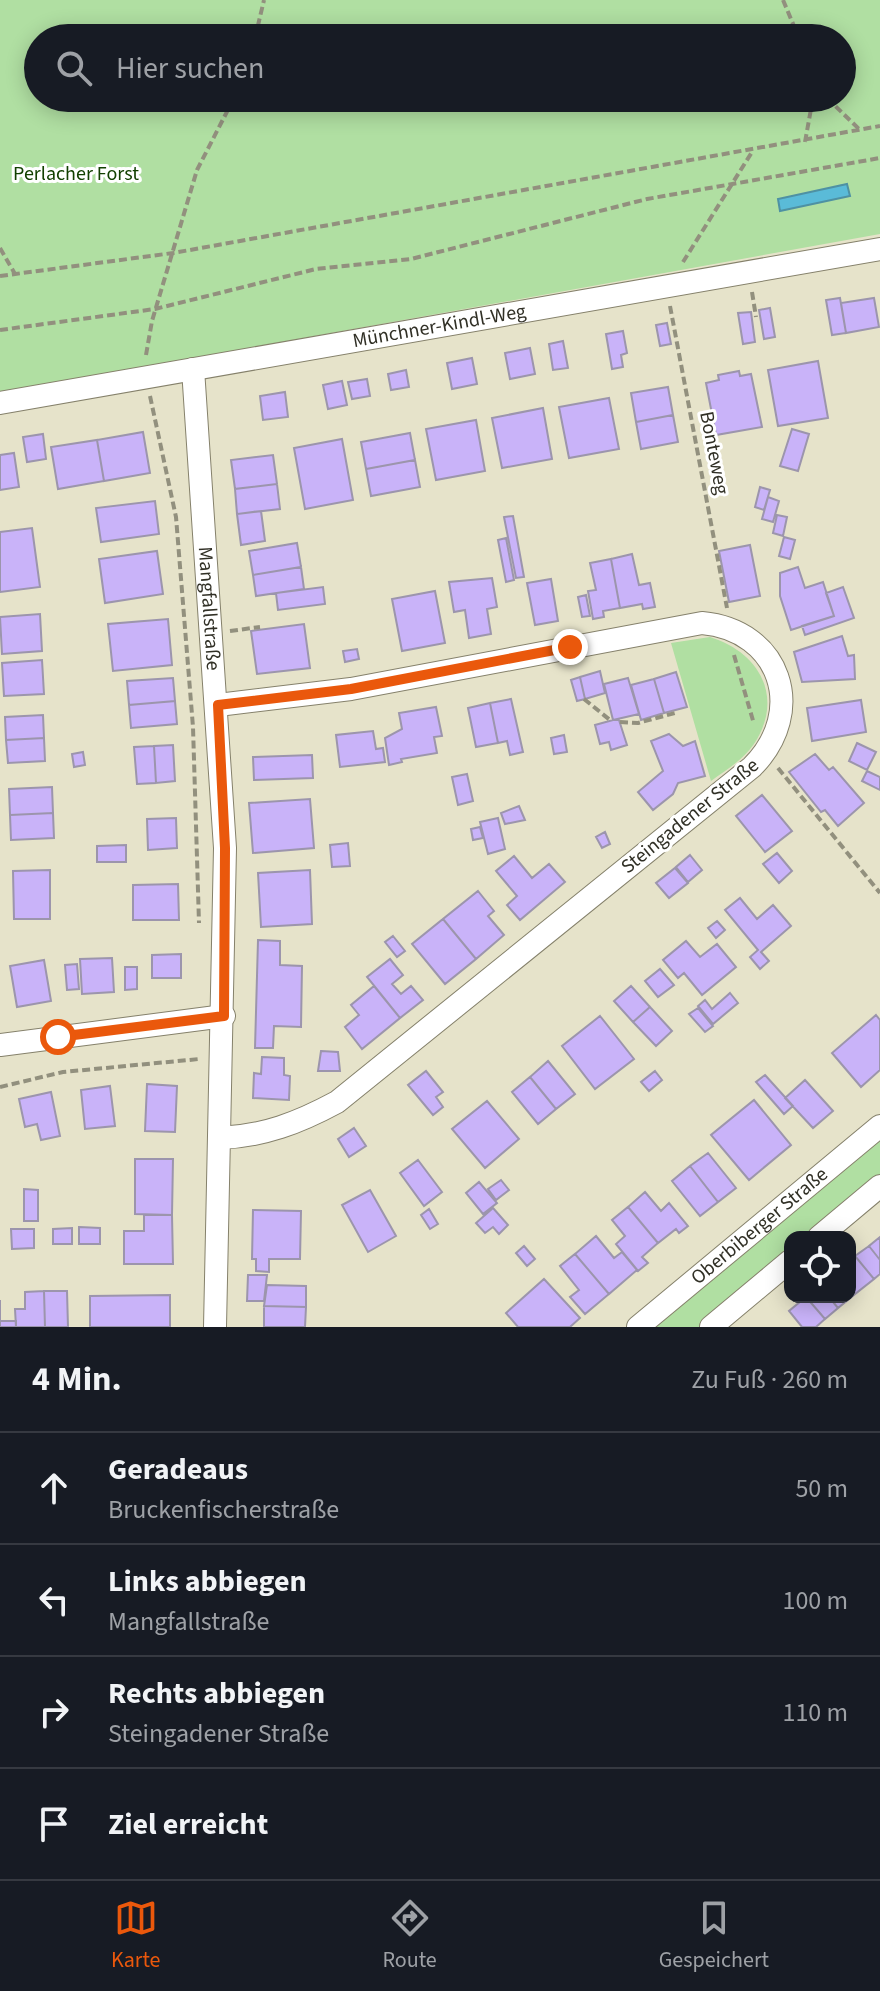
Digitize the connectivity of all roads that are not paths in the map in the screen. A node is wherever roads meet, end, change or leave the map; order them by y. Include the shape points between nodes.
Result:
1 (880, 249) edge
2 (193, 369) junction
3 (0, 403) edge
4 (218, 705) junction
5 (224, 1016) junction
6 (0, 1045) edge
7 (880, 1126) edge
8 (220, 1138) junction
9 (880, 1186) edge
10 (826, 1231) edge
11 (784, 1266) edge
12 (215, 1327) edge
13 (638, 1327) edge
14 (711, 1327) edge

1 - 2 street, Münchner-Kindl-Weg
2 - 3 street, Münchner-Kindl-Weg
2 - 4 street, Mangfallstraße
4 - 5 street, Mangfallstraße via 225,848
4 - 8 street, Steingadener Straße via 351,689 702,623 725,625 759,645 774,664 781,713 763,756 337,1102 282,1128
5 - 6 street
5 - 8 street, Mangfallstraße
7 - 13 street, Oberbiberger Straße
8 - 12 street, Mangfallstraße
9 - 10 street
11 - 14 street

